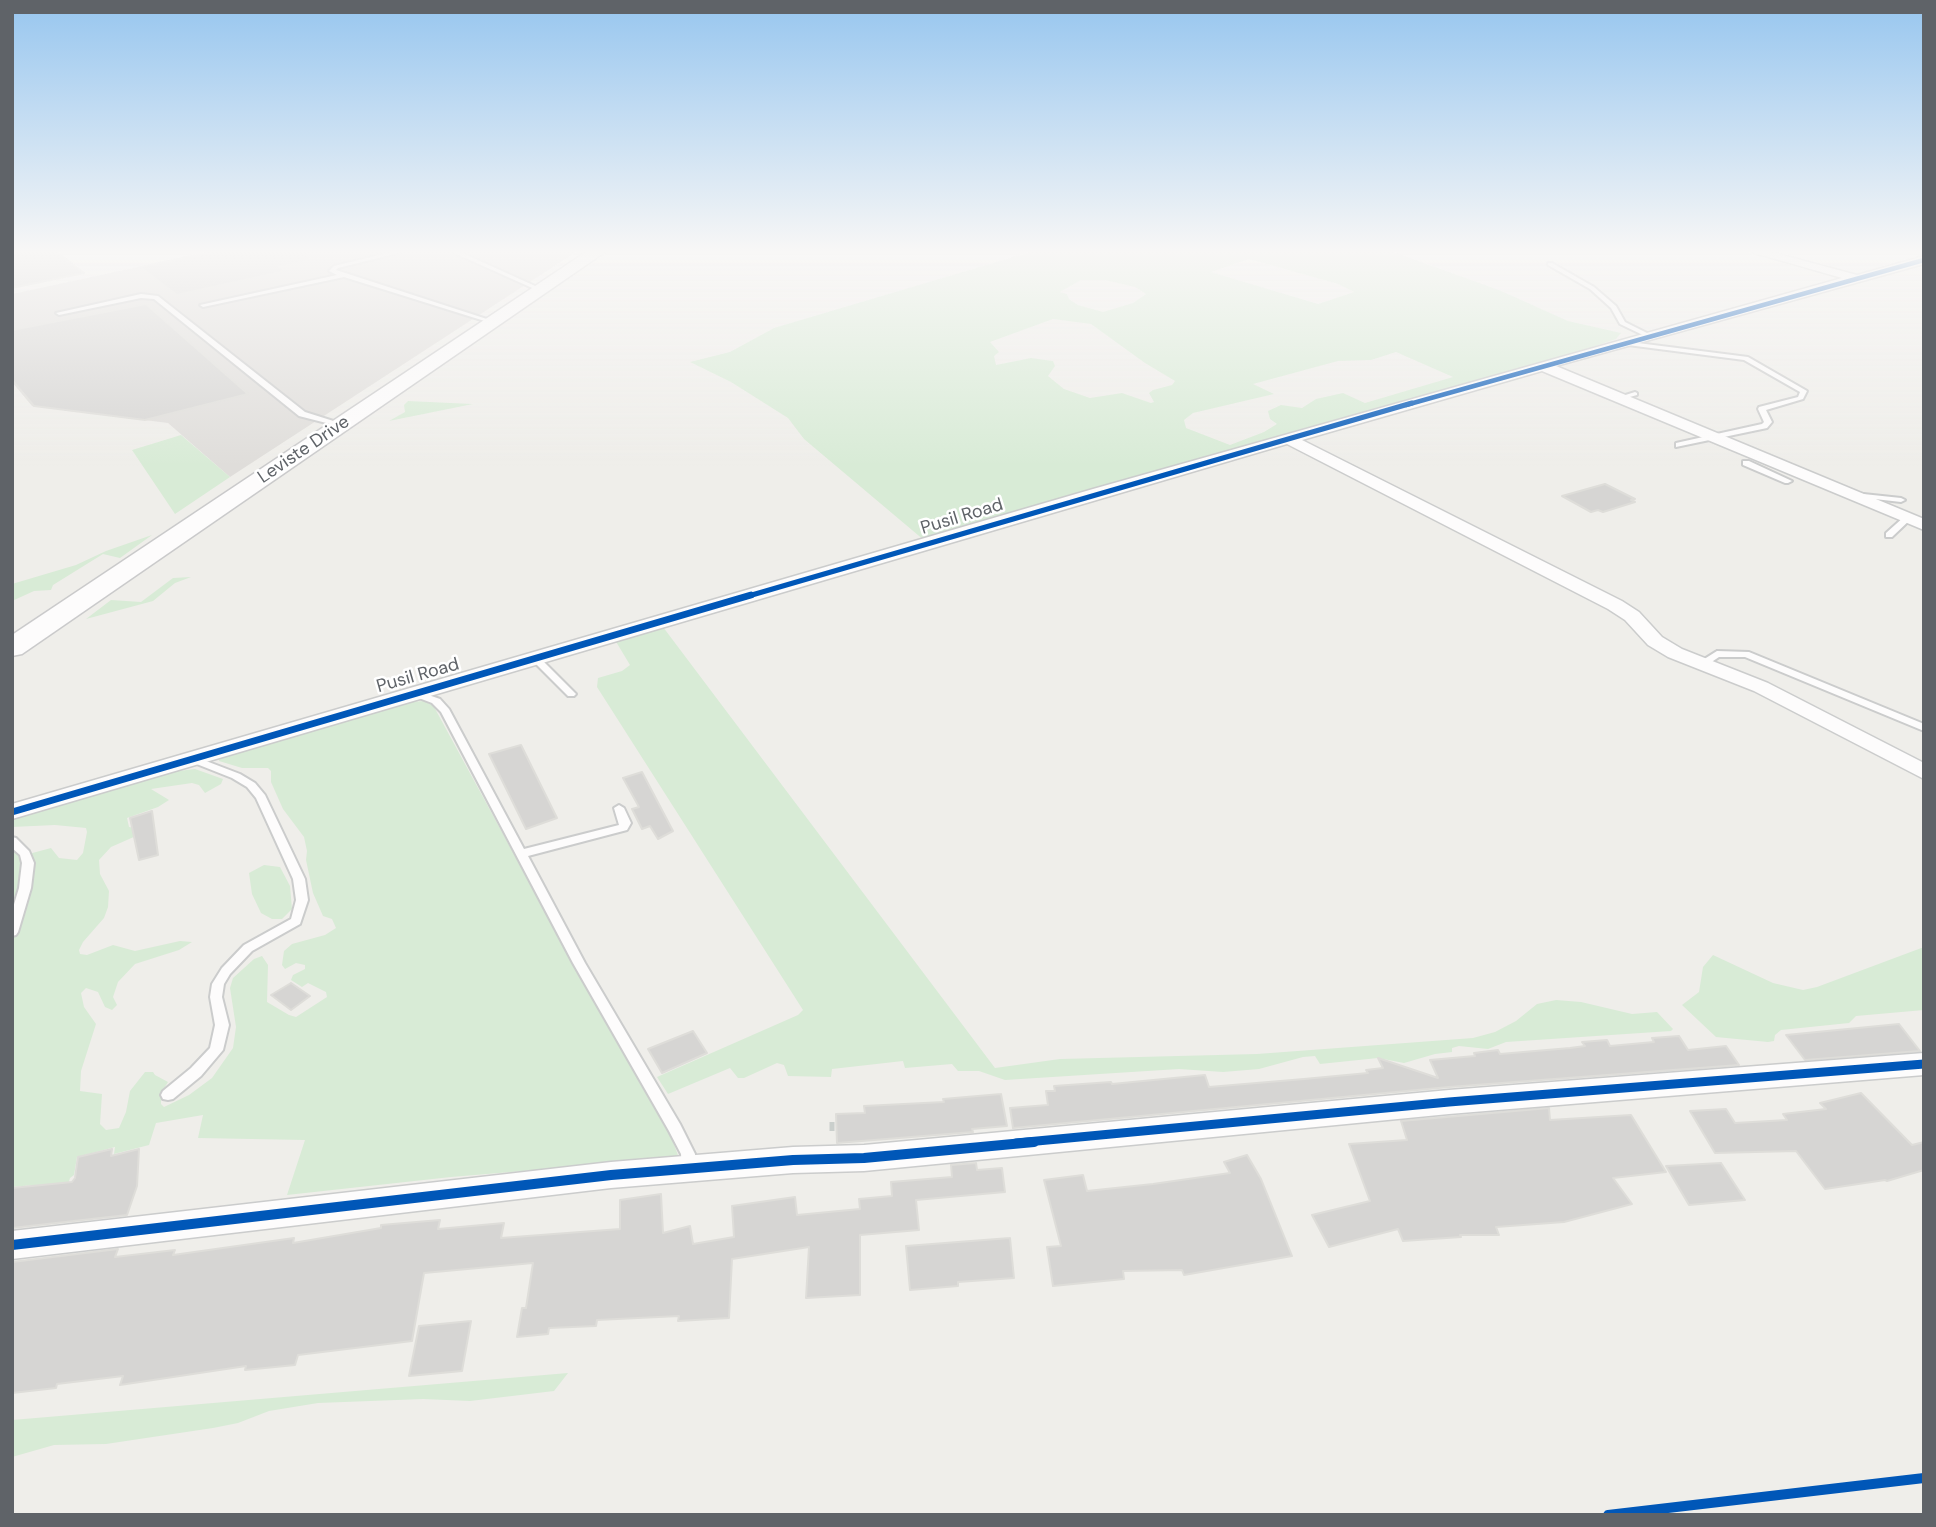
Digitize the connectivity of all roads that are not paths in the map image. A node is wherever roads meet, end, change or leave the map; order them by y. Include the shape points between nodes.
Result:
1 (189, 323) edge
2 (490, 323) edge
3 (1623, 323) edge
4 (1696, 323) edge
5 (1649, 336) junction
6 (1622, 343) junction
7 (1543, 366) junction
8 (342, 425) junction
9 (1713, 438) junction
10 (1289, 439) junction
11 (1679, 445) dead end
12 (1746, 463) dead end
13 (1773, 469) junction
14 (1788, 481) dead end
15 (1850, 494) junction
16 (1901, 500) dead end
17 (1908, 518) junction
18 (1924, 524) edge
19 (1889, 535) dead end
20 (12, 648) edge
21 (535, 658) junction
22 (1701, 664) junction
23 (414, 694) junction
24 (571, 694) dead end
25 (1924, 728) edge
26 (190, 758) junction
27 (1924, 772) edge
28 (619, 808) dead end
29 (12, 812) edge
30 (12, 841) edge
31 (522, 854) junction
32 (12, 932) edge
33 (1924, 1064) edge
34 (168, 1095) dead end
35 (689, 1169) junction
36 (12, 1244) edge

1 - 8 lane via 302,414
2 - 8 main road, Leviste Drive
3 - 5 lane
4 - 5 street, Pusil Road
5 - 6 street, Pusil Road
6 - 7 street, Pusil Road
6 - 9 lane via 1746,358 1804,391 1801,398 1762,409 1768,422 1764,426
7 - 9 street
7 - 10 street, Pusil Road
8 - 20 main road, Leviste Drive
9 - 11 lane
9 - 13 street
10 - 21 street, Pusil Road
10 - 22 street via 1615,605 1655,641
12 - 13 lane
13 - 14 lane
13 - 15 street
15 - 16 lane
15 - 17 street
17 - 18 street
17 - 19 lane
21 - 23 street, Pusil Road
21 - 24 lane
22 - 25 lane via 1717,654 1746,654
22 - 27 street via 1761,687
23 - 26 street, Pusil Road
23 - 31 lane via 436,701 445,711
26 - 29 street, Pusil Road
26 - 34 lane via 236,776 261,797 299,879 302,900 296,921 248,948 226,971 216,997 222,1025 216,1050
28 - 31 lane via 625,823 620,829
30 - 32 lane via 26,853 28,863
31 - 35 lane via 675,1128 688,1154
33 - 35 street
35 - 36 street

